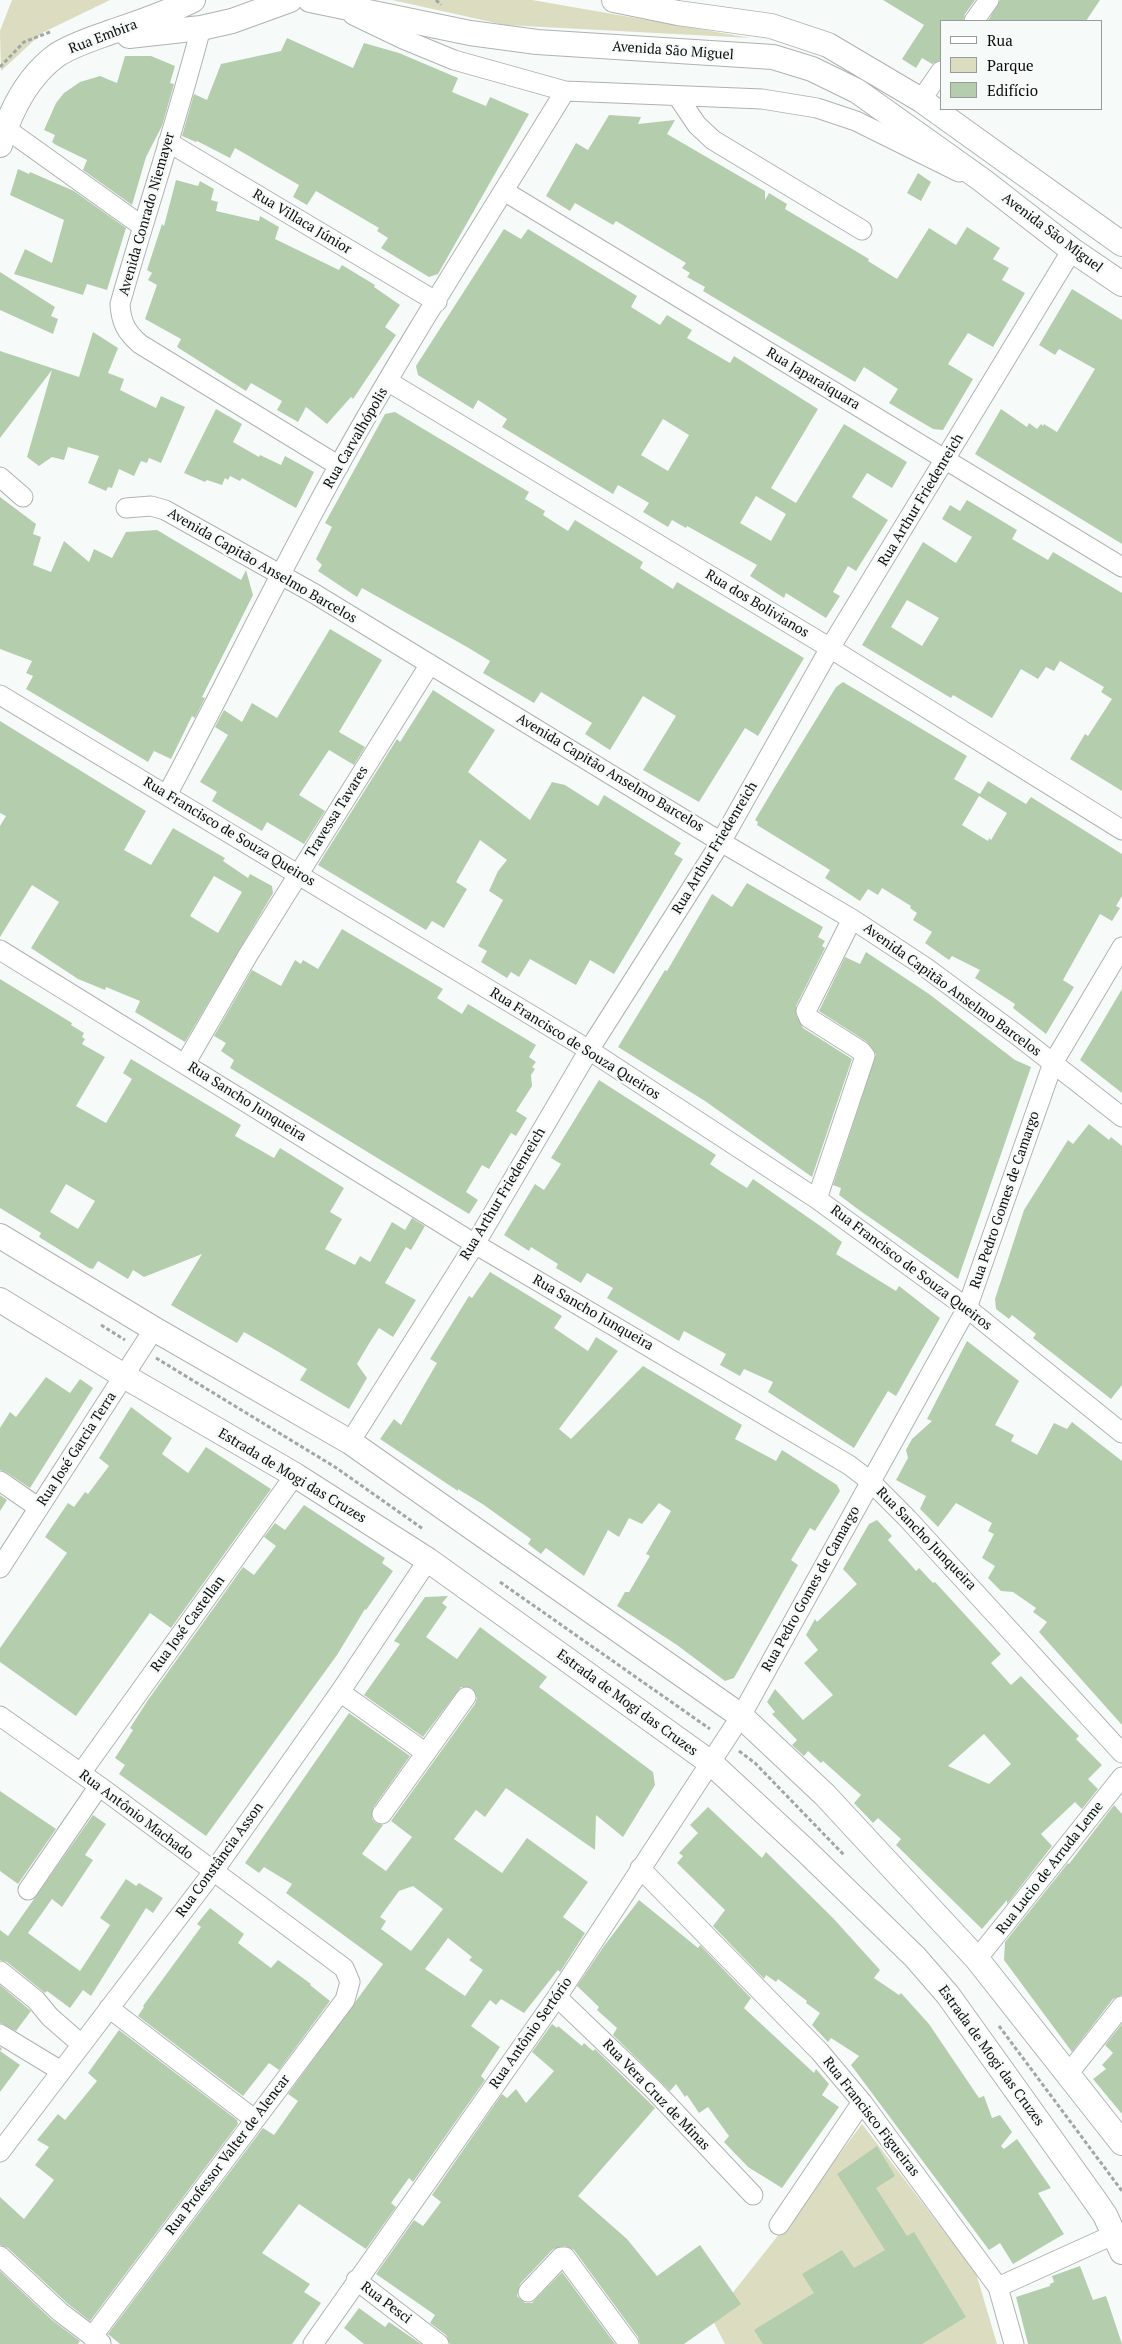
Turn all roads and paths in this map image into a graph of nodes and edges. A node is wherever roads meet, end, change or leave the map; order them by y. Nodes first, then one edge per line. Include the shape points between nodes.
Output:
1 (193, 0) edge
2 (290, 0) edge
3 (614, 0) edge
4 (989, 0) edge
5 (321, 2) edge
6 (975, 20) edge
7 (201, 28) junction
8 (92, 39) junction
9 (940, 73) edge
10 (565, 91) junction
11 (678, 97) junction
12 (922, 100) junction
13 (3, 136) edge
14 (168, 142) junction
15 (982, 180) junction
16 (504, 191) junction
17 (142, 226) junction
18 (862, 230) dead end
19 (1122, 244) edge
20 (1072, 250) junction
21 (1122, 284) edge
22 (437, 302) junction
23 (389, 382) junction
24 (946, 460) junction
25 (339, 466) junction
26 (0, 477) edge
27 (22, 497) dead end
28 (126, 508) dead end
29 (1122, 567) edge
30 (280, 574) junction
31 (830, 648) junction
32 (430, 664) junction
33 (0, 695) edge
34 (167, 795) junction
35 (1122, 830) edge
36 (721, 842) junction
37 (299, 875) junction
38 (852, 919) junction
39 (1122, 947) edge
40 (0, 950) edge
41 (589, 1050) junction
42 (1054, 1063) junction
43 (185, 1064) junction
44 (1122, 1117) edge
45 (817, 1199) junction
46 (0, 1236) edge
47 (475, 1244) junction
48 (0, 1300) edge
49 (967, 1308) junction
50 (154, 1329) junction
51 (124, 1376) junction
52 (1122, 1433) edge
53 (350, 1442) junction
54 (295, 1475) junction
55 (0, 1481) edge
56 (870, 1482) junction
57 (39, 1508) junction
58 (428, 1560) junction
59 (0, 1568) edge
60 (340, 1692) junction
61 (466, 1697) dead end
62 (0, 1716) edge
63 (741, 1716) junction
64 (426, 1753) junction
65 (1122, 1753) edge
66 (711, 1763) junction
67 (81, 1773) junction
68 (1122, 1777) edge
69 (99, 1786) junction
70 (382, 1814) dead end
71 (640, 1868) junction
72 (213, 1872) junction
73 (28, 1890) dead end
74 (977, 1959) junction
75 (344, 1968) joint
76 (0, 1971) edge
77 (557, 1997) junction
78 (1122, 2006) edge
79 (109, 2008) junction
80 (0, 2034) edge
81 (81, 2044) junction
82 (60, 2071) junction
83 (1068, 2074) junction
84 (862, 2102) junction
85 (254, 2119) junction
86 (1122, 2142) edge
87 (0, 2152) edge
88 (753, 2195) dead end
89 (778, 2225) dead end
90 (1118, 2243) edge
91 (0, 2256) edge
92 (356, 2280) junction
93 (998, 2287) junction
94 (528, 2292) dead end
95 (97, 2341) edge
96 (313, 2344) edge
97 (439, 2344) edge
98 (629, 2344) edge
99 (1014, 2344) edge

1 - 8 main road, Rua Embira via 165,14
2 - 7 main road via 232,21
3 - 12 main road via 771,26 800,34 849,56
4 - 6 street
5 - 10 street, Avenida São Miguel via 454,60
5 - 15 main road, Avenida São Miguel via 470,33 536,42 773,57 812,69 857,91
7 - 8 main road
7 - 14 street, Avenida Conrado Niemayer
8 - 13 main road, Rua Embira via 57,55 36,74
9 - 12 street
10 - 11 street, Avenida São Miguel
10 - 16 street, Rua Carvalhópolis
11 - 15 street, Avenida São Miguel via 762,99 817,108 856,121 937,162
11 - 18 street via 697,125 713,140
12 - 19 main road
13 - 17 street
14 - 17 street, Avenida Conrado Niemayer
14 - 22 street, Rua Villaca Júnior
15 - 20 main road, Avenida São Miguel
16 - 22 street, Rua Carvalhópolis
16 - 24 street, Rua Japaraiquara
17 - 25 street, Avenida Conrado Niemayer via 120,304 121,317 130,336
20 - 21 main road, Avenida São Miguel
20 - 24 street, Rua Arthur Friedenreich
22 - 23 street, Rua Carvalhópolis
23 - 25 street, Rua Carvalhópolis
23 - 31 street, Rua dos Bolivianos
24 - 29 street, Rua Japaraiquara
24 - 31 street, Rua Arthur Friedenreich
25 - 30 street, Rua Carvalhópolis
26 - 27 street
28 - 30 street, Avenida Capitão Anselmo Barcelos via 151,506 176,514
30 - 32 street, Avenida Capitão Anselmo Barcelos
30 - 34 street, Rua Carvalhópolis
31 - 35 street, Rua dos Bolivianos
31 - 36 street, Rua Arthur Friedenreich
32 - 36 street, Avenida Capitão Anselmo Barcelos
32 - 37 street, Travessa Tavares
33 - 34 street, Rua Francisco de Souza Queiros
34 - 37 street, Rua Francisco de Souza Queiros
36 - 38 street, Avenida Capitão Anselmo Barcelos
36 - 41 street, Rua Arthur Friedenreich
37 - 41 street, Rua Francisco de Souza Queiros
37 - 43 street, Travessa Tavares
38 - 42 street, Avenida Capitão Anselmo Barcelos via 925,967
38 - 45 street via 806,1011 809,1018 862,1051 864,1056
39 - 42 street, Rua Pedro Gomes de Camargo
40 - 43 street, Rua Sancho Junqueira
41 - 45 street, Rua Francisco de Souza Queiros
41 - 47 street, Rua Arthur Friedenreich
42 - 44 street, Avenida Capitão Anselmo Barcelos
42 - 49 street, Rua Pedro Gomes de Camargo
43 - 47 street, Rua Sancho Junqueira
45 - 49 street, Rua Francisco de Souza Queiros
46 - 50 main road
47 - 53 street, Rua Arthur Friedenreich
47 - 56 street, Rua Sancho Junqueira via 800,1435
48 - 51 main road, Estrada de Mogi das Cruzes
49 - 52 street, Rua Francisco de Souza Queiros
49 - 56 street, Rua Pedro Gomes de Camargo
50 - 51 street, Rua José Garcia Terra
50 - 53 main road
51 - 54 main road, Estrada de Mogi das Cruzes
51 - 57 street, Rua José Garcia Terra
53 - 63 main road
54 - 58 main road, Estrada de Mogi das Cruzes
54 - 67 street, Rua José Castellan
55 - 57 street
56 - 63 street, Rua Pedro Gomes de Camargo
56 - 65 street, Rua Sancho Junqueira via 966,1581
57 - 59 street, Rua José Garcia Terra
58 - 60 street, Rua Constância Asson
58 - 66 main road, Estrada de Mogi das Cruzes
60 - 64 street
60 - 72 street, Rua Constância Asson
61 - 64 street
62 - 67 street, Rua Antônio Machado
63 - 66 street, Rua Antônio Sertório
63 - 74 main road via 825,1795
64 - 70 street
66 - 71 street, Rua Antônio Sertório
66 - 90 main road, Estrada de Mogi das Cruzes via 881,1924 948,1995 1094,2199
67 - 69 street, Rua Antônio Machado
68 - 74 street, Rua Lucio de Arruda Leme
69 - 72 street, Rua Antônio Machado
69 - 73 street
71 - 77 street, Rua Antônio Sertório
71 - 84 street, Rua Francisco Figueiras via 820,2052
72 - 75 street, Rua Antônio Machado
72 - 79 street, Rua Constância Asson
74 - 83 main road
75 - 85 street, Rua Professor Valter de Alencar via 350,1982 346,2000
76 - 81 street via 36,2000
77 - 88 street, Rua Vera Cruz de Minas via 653,2089
77 - 92 street, Rua Antônio Sertório
78 - 83 street
79 - 81 street, Rua Constância Asson
79 - 85 street
80 - 82 street
81 - 82 street, Rua Constância Asson
82 - 87 street, Rua Constância Asson
83 - 86 main road
84 - 89 street
84 - 93 street, Rua Francisco Figueiras
85 - 95 street, Rua Professor Valter de Alencar
90 - 93 street
91 - 95 street
92 - 96 street, Rua Antônio Sertório
92 - 97 street, Rua Pesci
93 - 99 street
94 - 98 street via 565,2256

